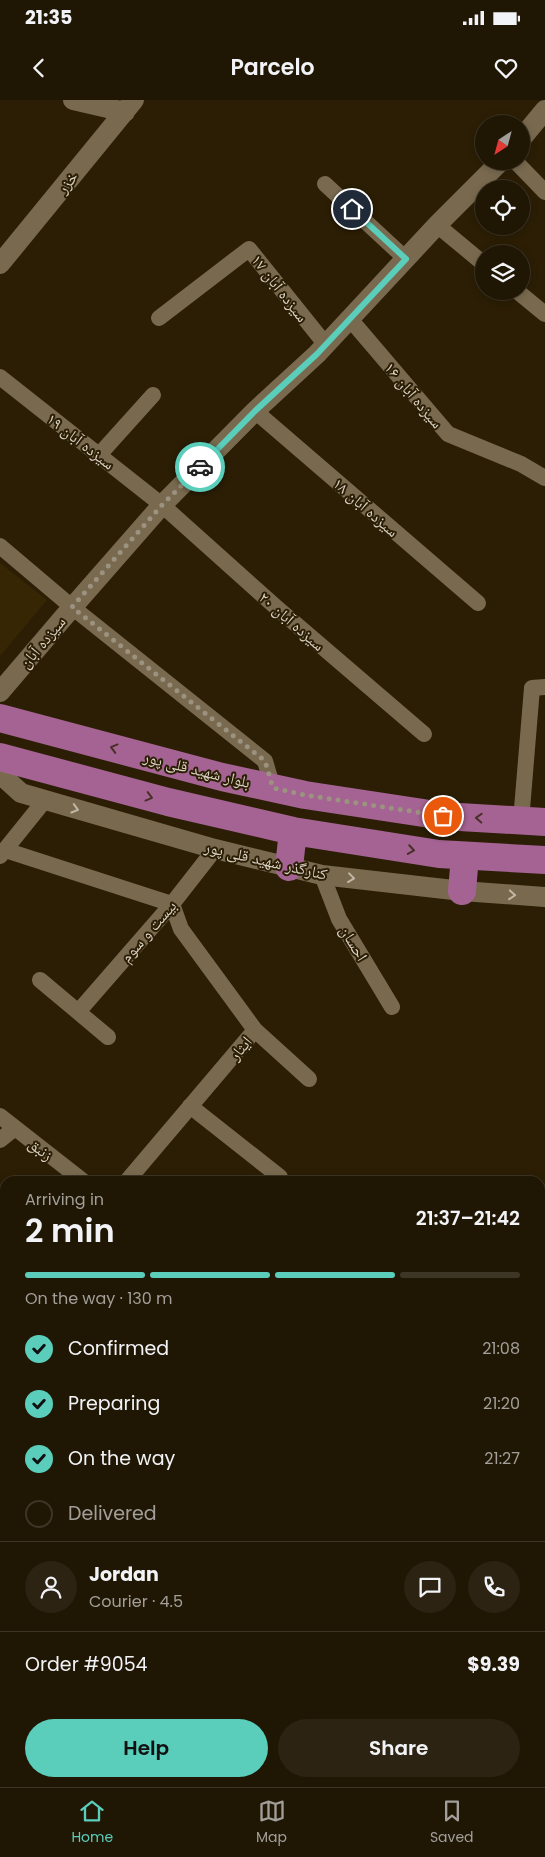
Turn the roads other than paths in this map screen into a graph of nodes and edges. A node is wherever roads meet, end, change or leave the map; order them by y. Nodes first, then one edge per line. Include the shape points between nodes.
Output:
1 (73, 100) edge
2 (129, 106) edge
3 (545, 110) edge
4 (530, 128) edge
5 (492, 170) edge
6 (524, 170) edge
7 (325, 184) dead end
8 (545, 192) edge
9 (437, 225) junction
10 (475, 257) edge
11 (406, 259) junction
12 (0, 264) edge
13 (528, 300) edge
14 (545, 314) edge
15 (159, 318) dead end
16 (350, 319) junction
17 (326, 345) junction
18 (0, 377) edge
19 (153, 395) dead end
20 (255, 411) junction
21 (99, 456) junction
22 (545, 478) edge
23 (162, 505) junction
24 (0, 546) edge
25 (478, 603) dead end
26 (72, 607) junction
27 (545, 687) edge
28 (0, 692) edge
29 (0, 718) edge
30 (424, 734) dead end
31 (0, 757) edge
32 (0, 774) edge
33 (273, 788) junction
34 (45, 800) junction
35 (533, 821) edge
36 (293, 831) junction
37 (216, 849) junction
38 (2, 853) edge
39 (465, 856) junction
40 (545, 860) edge
41 (290, 867) junction
42 (322, 875) junction
43 (462, 891) junction
44 (545, 897) edge
45 (172, 904) junction
46 (40, 980) dead end
47 (392, 1007) dead end
48 (78, 1012) junction
49 (255, 1030) junction
50 (108, 1036) dead end
51 (309, 1078) dead end
52 (190, 1106) junction
53 (0, 1116) edge
54 (15, 1128) junction
55 (0, 1140) edge
56 (77, 1176) edge
57 (131, 1176) edge
58 (279, 1176) edge

1 - 2 street
2 - 12 street, خزر
3 - 4 street
5 - 9 street, سیزده آبان
6 - 8 street
7 - 11 street
9 - 10 street
9 - 11 street, سیزده آبان
11 - 16 street, سیزده آبان
13 - 14 street
15 - 17 street, سیزده آبان ۱۷ via 249,249
16 - 17 street, سیزده آبان
16 - 22 street, سیزده آبان ۱۶ via 448,434 521,464
17 - 20 street, سیزده آبان
18 - 21 street, سیزده آبان ۱۹
19 - 21 street
20 - 23 street, سیزده آبان
20 - 25 street, سیزده آبان ۱۸
21 - 23 street, سیزده آبان ۱۹
23 - 26 street, سیزده آبان
23 - 30 street, سیزده آبان ۲۰
24 - 26 street
26 - 28 street, سیزده آبان
26 - 33 street via 265,761
27 - 35 street via 532,688
33 -> 29 highway, بلوار شهید قلی پور
31 -> 36 highway
32 - 34 street, کنارگذر شهید قلی پور via 21,793
35 -> 33 highway, بلوار شهید قلی پور via 443,816
34 -> 37 street, کنارگذر شهید قلی پور
34 - 38 street
36 -> 39 highway
36 - 41 highway
37 - 41 street, کنارگذر شهید قلی پور
37 - 45 street, بیست و سوم
38 - 45 street
39 - 40 highway
39 - 43 highway
41 - 42 street, کنارگذر شهید قلی پور
42 -> 43 street, کنارگذر شهید قلی پور
42 - 47 street, احسان via 340,919
43 -> 44 street, کنارگذر شهید قلی پور
45 - 48 street, بیست و سوم
45 - 49 street, ایثار via 181,929
46 - 48 street
48 - 50 street
49 - 51 street
49 - 52 street, ایثار
52 - 57 street, ایثار
52 - 58 street
53 - 54 street, زنبق
54 - 55 street
54 - 56 street, زنبق

